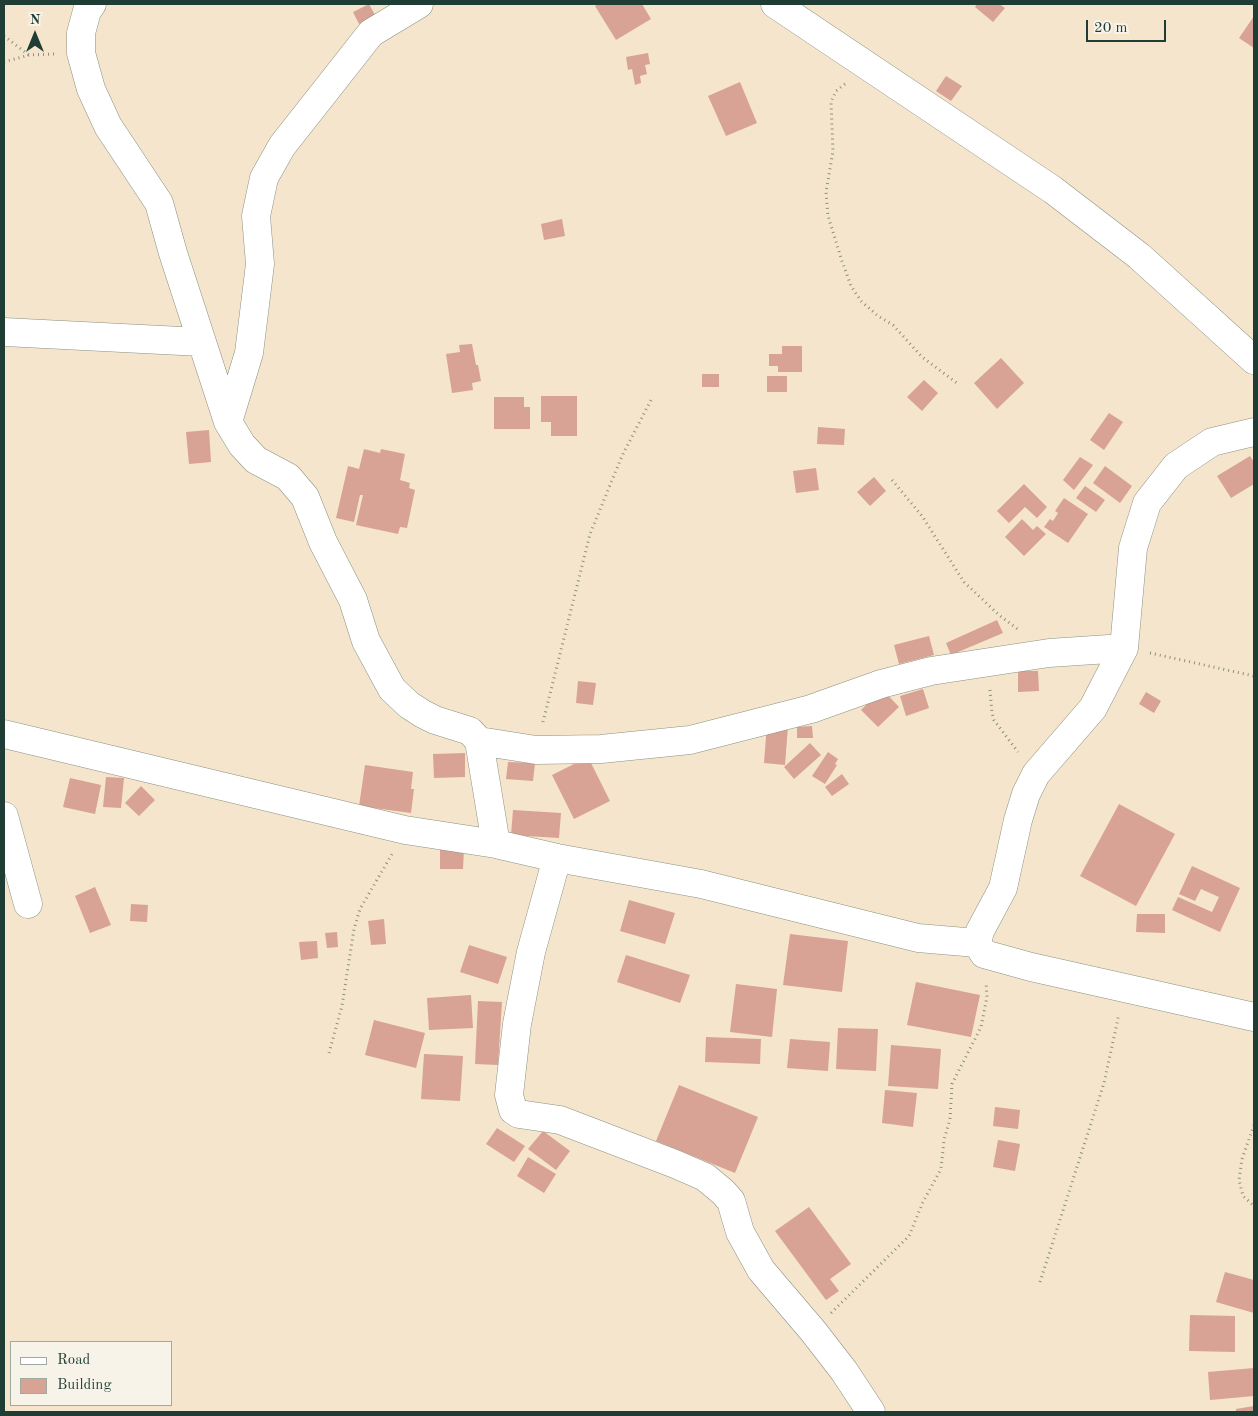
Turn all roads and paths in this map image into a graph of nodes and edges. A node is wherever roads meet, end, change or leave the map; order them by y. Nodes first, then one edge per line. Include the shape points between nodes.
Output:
1 (92, 4) edge
2 (419, 4) edge
3 (775, 4) edge
4 (4, 36) edge
5 (81, 53) junction
6 (29, 55) junction
7 (4, 62) edge
8 (871, 68) junction
9 (4, 332) edge
10 (201, 342) junction
11 (1254, 360) edge
12 (958, 384) dead end
13 (651, 400) dead end
14 (228, 422) junction
15 (1254, 432) edge
16 (892, 480) dead end
17 (1124, 648) junction
18 (1049, 653) junction
19 (988, 662) junction
20 (1254, 676) edge
21 (4, 734) edge
22 (479, 741) junction
23 (536, 750) junction
24 (1036, 774) junction
25 (4, 816) edge
26 (406, 830) junction
27 (496, 844) junction
28 (557, 858) junction
29 (28, 904) dead end
30 (980, 949) junction
31 (1125, 988) junction
32 (1254, 1017) edge
33 (329, 1053) dead end
34 (1254, 1126) edge
35 (1254, 1206) edge
36 (1040, 1282) dead end
37 (813, 1330) junction
38 (871, 1412) edge

1 - 5 street via 81,33
2 - 14 street via 371,33 282,146 264,178 256,216 260,264 249,353
3 - 8 street
4 - 6 path
5 - 6 path
5 - 10 street via 91,89 108,126 160,203
6 - 7 path
8 - 11 street via 1053,190 1139,256
8 - 12 path via 843,85 831,102 833,152 826,192 828,216 842,261 861,301 894,326 922,357
9 - 10 street
10 - 14 street
13 - 23 path via 622,456 590,534
14 - 22 street via 256,460 288,477 305,497 323,542 353,600 366,641 392,689 423,714 470,731
15 - 17 street via 1212,442 1176,466 1147,504 1133,548
16 - 18 path via 922,516 964,582 999,615
17 - 18 street
17 - 20 path
17 - 24 street via 1093,708
18 - 19 street
19 - 23 street via 888,682 811,709 690,740 601,749
19 - 24 path via 994,720
21 - 26 street
22 - 23 street
22 - 27 street
24 - 30 street via 1018,820 1003,888 980,931
25 - 29 street
26 - 27 street
26 - 33 path via 360,910 346,971 342,1006
27 - 28 street
28 - 30 street via 701,884 918,938
28 - 37 street via 531,952 517,1024 509,1095 513,1110 519,1114 560,1120 705,1177 731,1201 740,1232 761,1270
30 - 31 street via 1031,968
30 - 37 path via 987,997 981,1027 952,1084 950,1119 941,1168 909,1236
31 - 32 street
31 - 36 path via 1104,1083
34 - 35 path via 1242,1159 1239,1180 1244,1196
37 - 38 street

